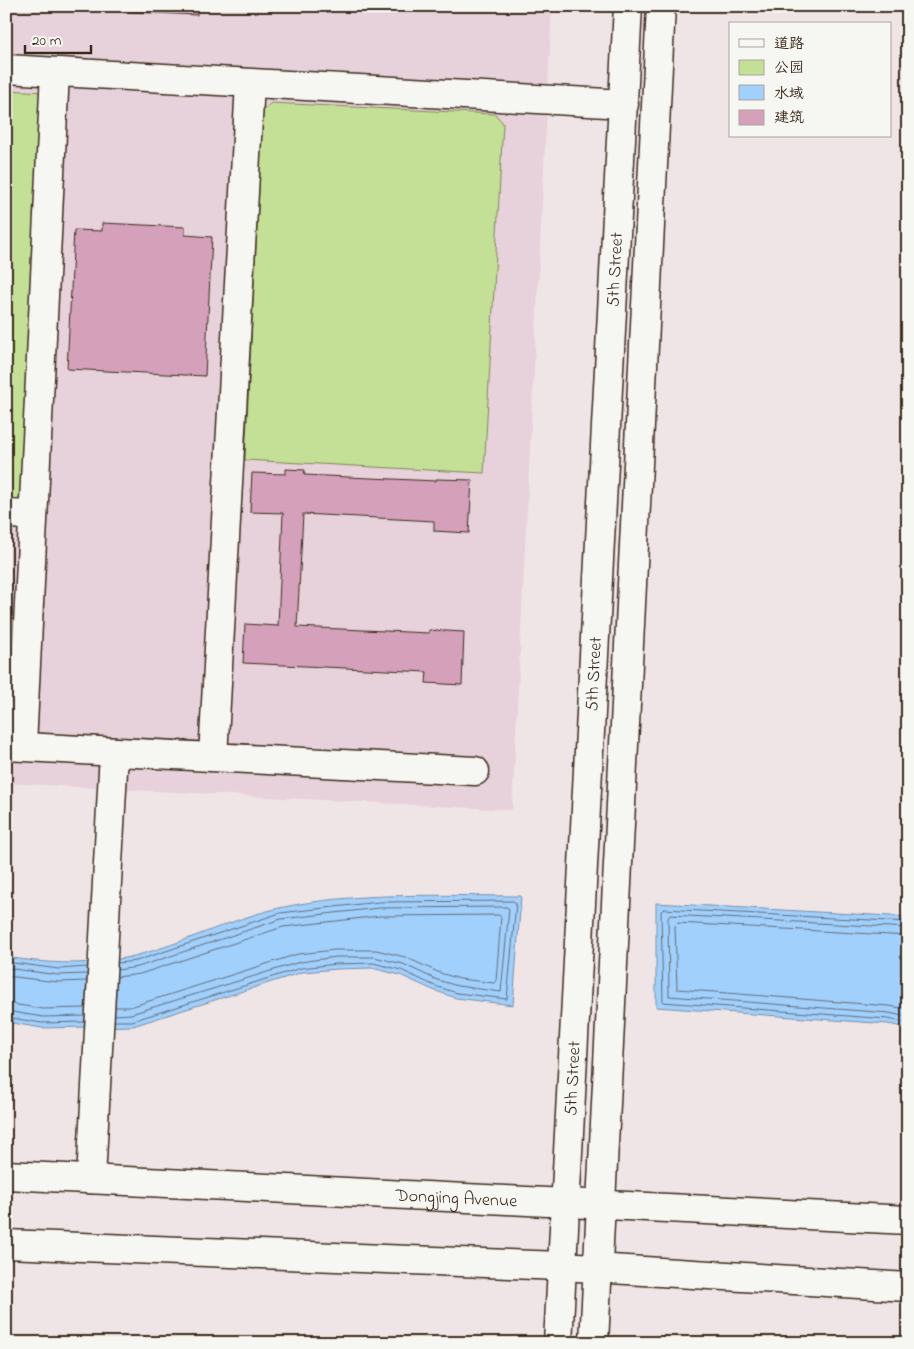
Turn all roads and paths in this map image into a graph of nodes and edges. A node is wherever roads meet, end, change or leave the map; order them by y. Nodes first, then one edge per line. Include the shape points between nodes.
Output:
1 (628, 6) edge
2 (661, 6) edge
3 (6, 69) edge
4 (55, 72) junction
5 (250, 83) junction
6 (624, 104) junction
7 (6, 514) edge
8 (33, 515) junction
9 (14, 746) edge
10 (114, 752) junction
11 (214, 757) junction
12 (475, 771) dead end
13 (6, 1175) edge
14 (91, 1179) junction
15 (565, 1202) junction
16 (601, 1204) junction
17 (908, 1220) edge
18 (6, 1244) edge
19 (562, 1266) junction
20 (598, 1270) junction
21 (908, 1287) edge
22 (558, 1343) edge
23 (594, 1343) edge

1 - 6 main road, 5th Street
2 - 16 main road, 5th Street
3 - 4 main road
4 - 5 main road
4 - 8 main road
5 - 6 main road
5 - 11 main road
6 - 15 main road, 5th Street
7 - 8 main road
8 - 9 main road
9 - 10 main road
10 - 11 main road
10 - 14 main road
11 - 12 main road
13 - 14 main road, Dongjing Avenue
14 - 15 main road, Dongjing Avenue
15 - 16 main road, Dongjing Avenue
15 - 19 main road, 5th Street
16 - 17 main road, Dongjing Avenue
16 - 20 main road, 5th Street
18 - 19 main road
19 - 20 main road
19 - 22 main road, 5th Street
20 - 21 main road
20 - 23 main road, 5th Street

